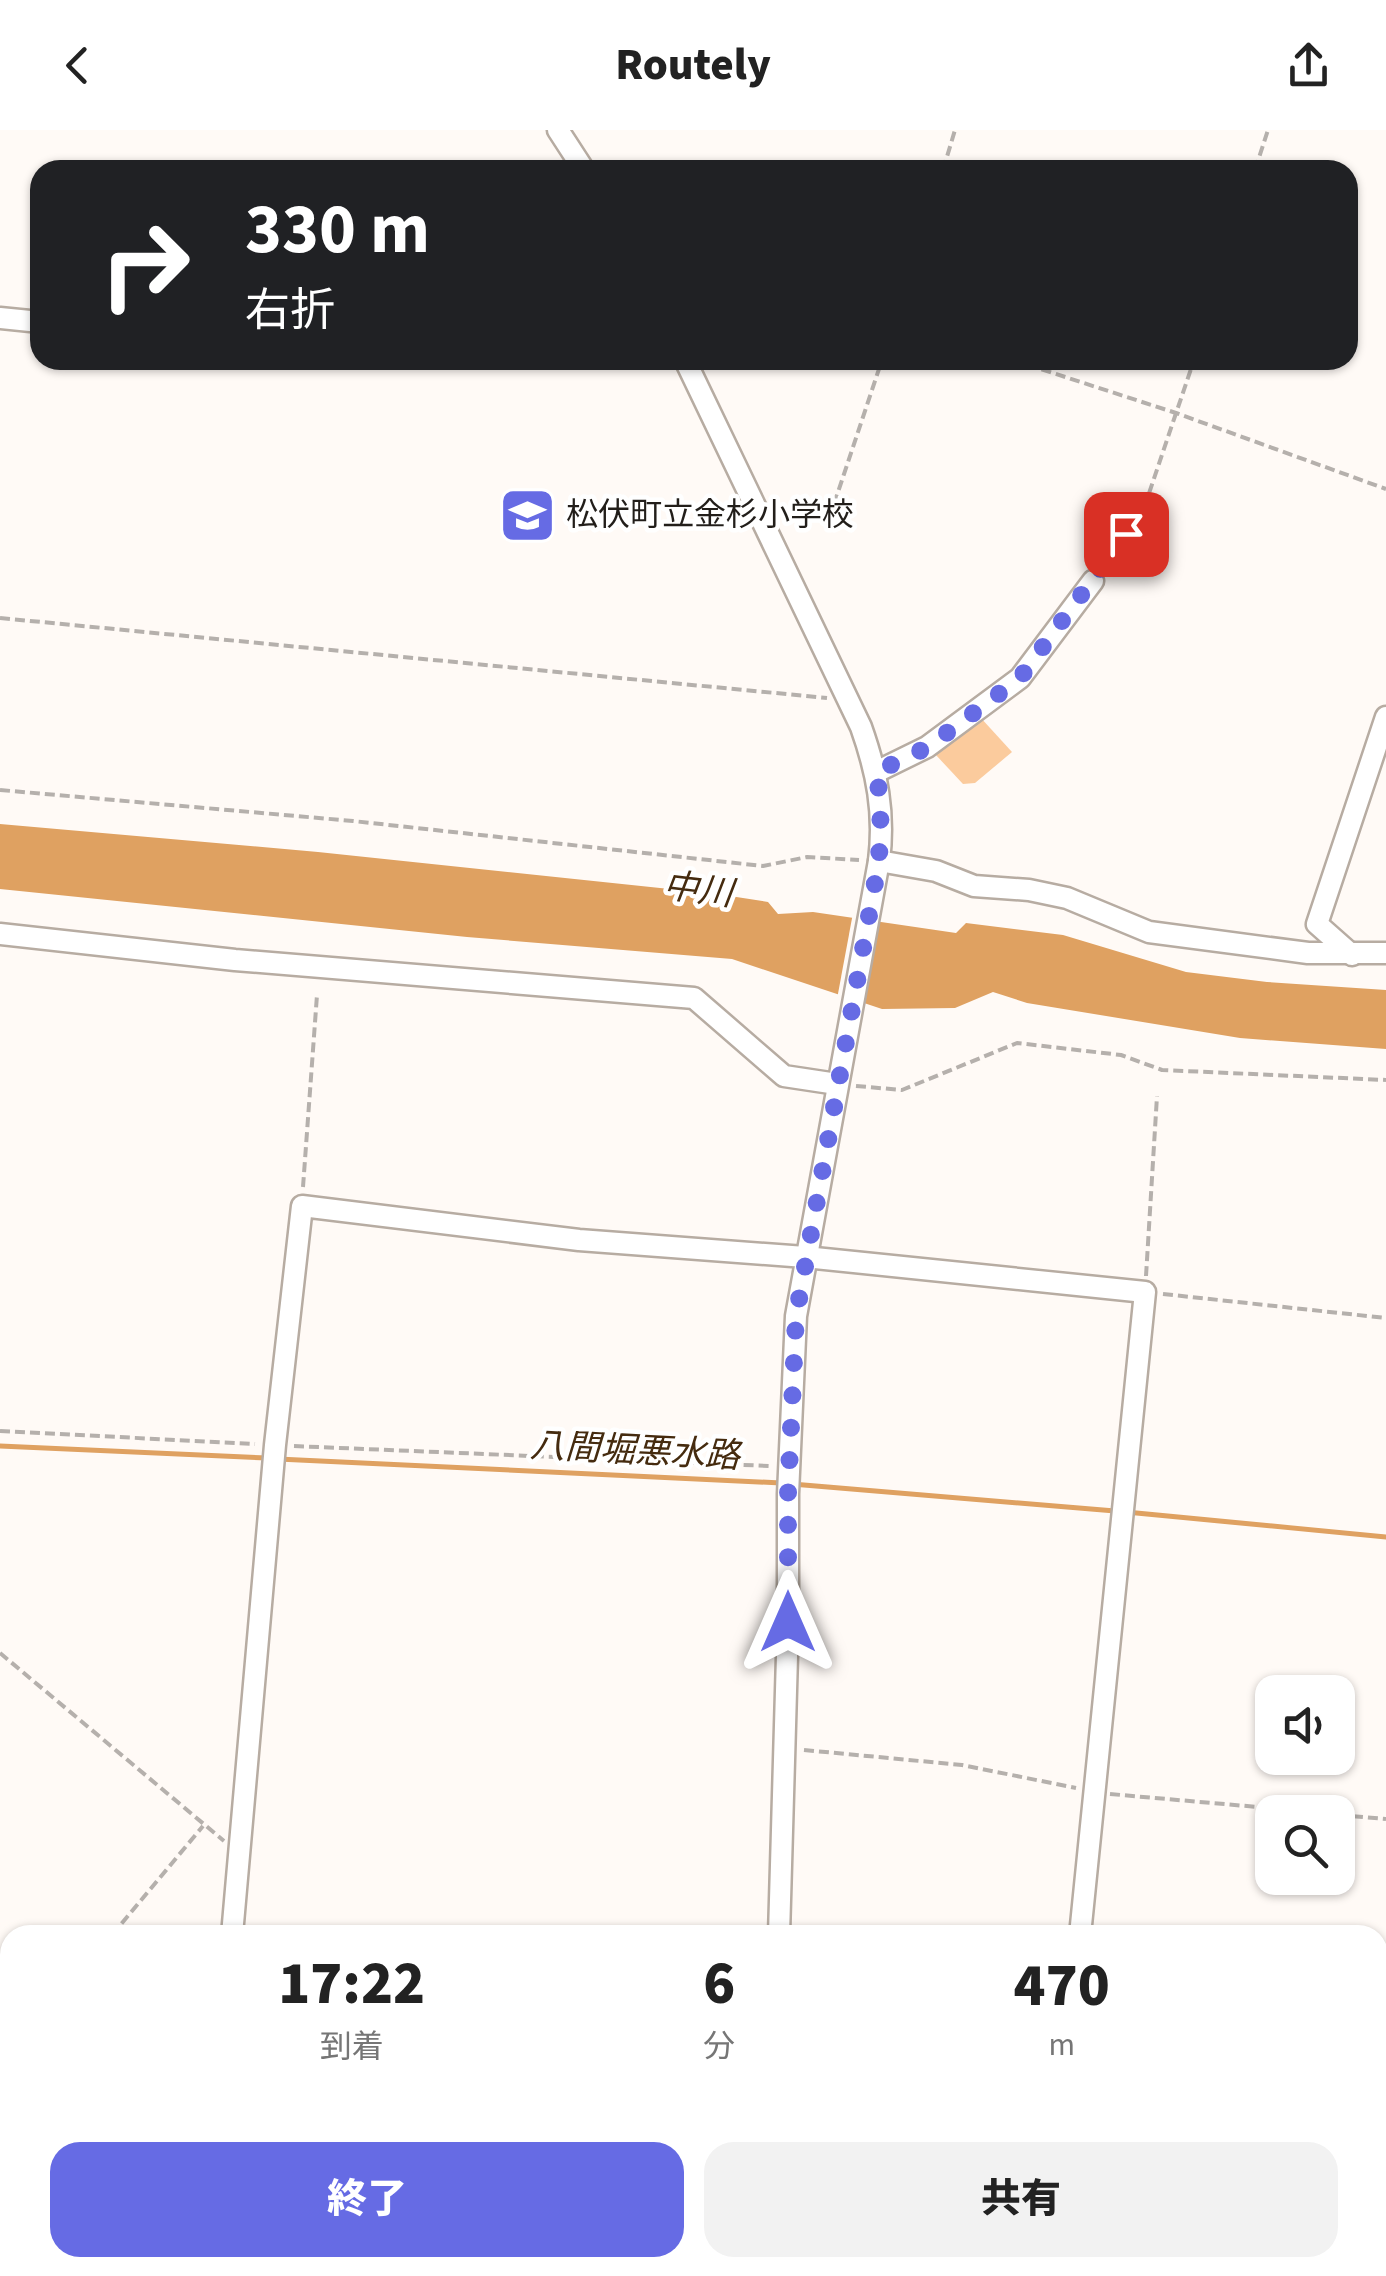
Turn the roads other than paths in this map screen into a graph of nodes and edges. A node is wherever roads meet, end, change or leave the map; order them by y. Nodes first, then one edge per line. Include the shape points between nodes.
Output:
1 (558, 130) edge
2 (578, 160) edge
3 (0, 318) edge
4 (30, 321) edge
5 (690, 370) edge
6 (1093, 581) road end
7 (1386, 717) edge
8 (876, 772) junction
9 (878, 864) junction
10 (0, 934) edge
11 (1386, 953) edge
12 (1352, 954) junction
13 (837, 1081) junction
14 (805, 1257) junction
15 (233, 1925) edge
16 (779, 1925) edge
17 (1081, 1925) edge

1 - 2 street
3 - 4 street
5 - 8 street
6 - 8 street via 1020,678 928,747
7 - 12 street via 1317,924
8 - 9 street
9 - 12 street via 1066,898 1150,932
9 - 13 street
10 - 13 street via 694,998 784,1076
11 - 12 street
13 - 14 street
14 - 15 street via 580,1240 302,1206
14 - 16 street via 788,1494
14 - 17 street via 1145,1292

